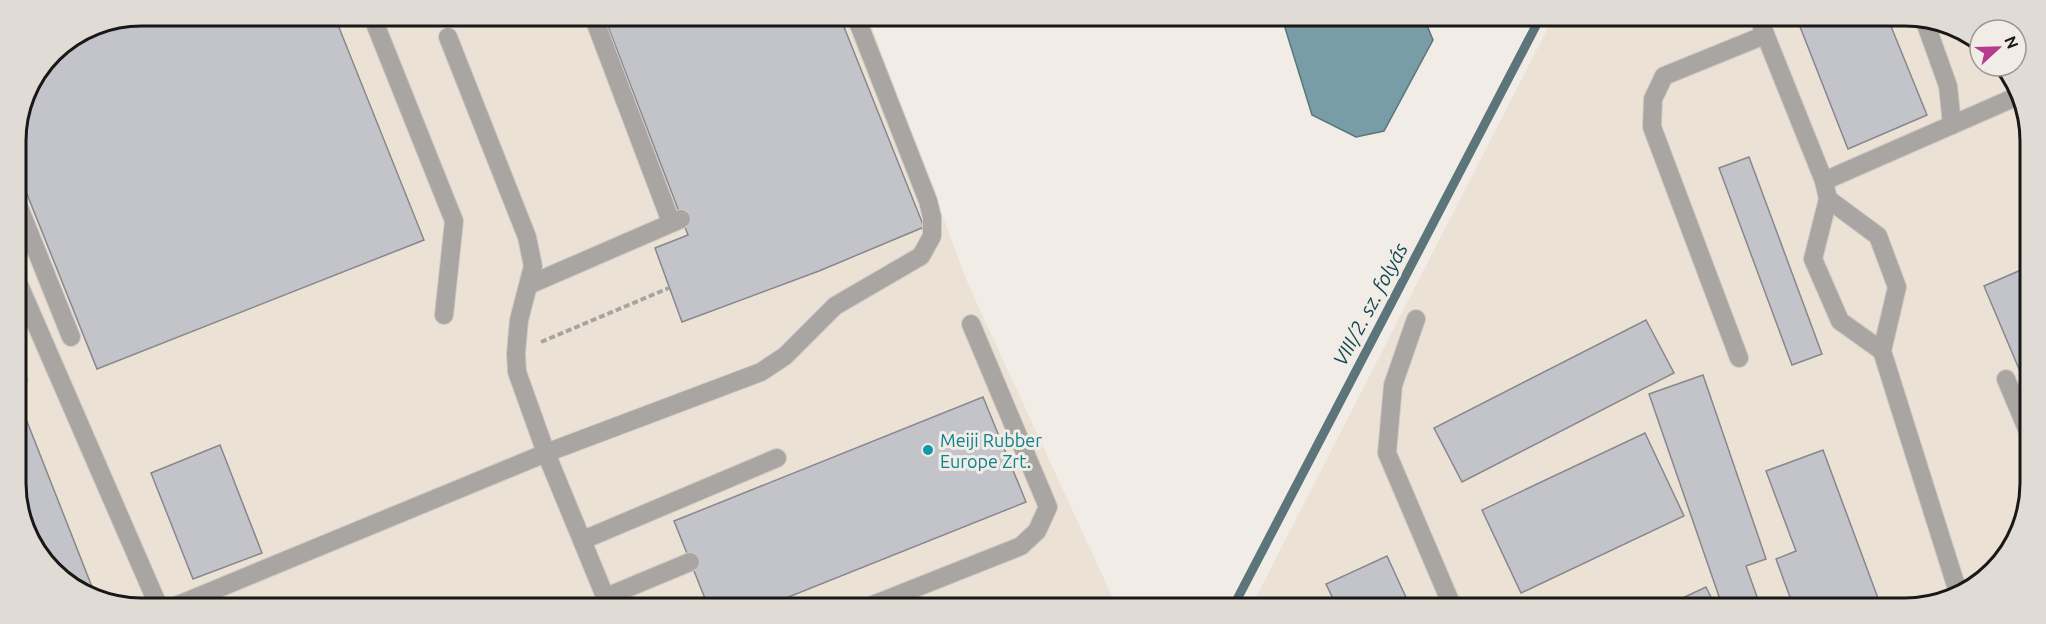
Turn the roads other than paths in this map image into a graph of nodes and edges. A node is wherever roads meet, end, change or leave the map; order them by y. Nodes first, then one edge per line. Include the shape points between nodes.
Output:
1 (376, 26) edge
2 (597, 26) edge
3 (860, 26) edge
4 (1762, 27) edge
5 (1927, 27) edge
6 (448, 37) dead end
7 (2012, 98) edge
8 (1952, 125) junction
9 (1824, 181) junction
10 (1828, 199) junction
11 (26, 225) edge
12 (531, 284) junction
13 (26, 301) edge
14 (444, 315) dead end
15 (1416, 319) dead end
16 (971, 324) dead end
17 (71, 337) dead end
18 (1882, 351) junction
19 (1739, 358) dead end
20 (2007, 379) dead end
21 (2020, 412) edge
22 (546, 453) junction
23 (777, 458) dead end
24 (582, 540) junction
25 (690, 562) dead end
26 (1956, 587) edge
27 (155, 598) edge
28 (195, 598) edge
29 (605, 598) edge
30 (615, 598) edge
31 (890, 598) edge
32 (1449, 598) edge

1 - 14 lane via 454,221
2 - 12 lane via 677,220
3 - 22 lane via 928,201 932,236 921,256 835,306 785,356 760,372
4 - 9 lane
4 - 19 lane via 1664,76 1653,99 1652,127
5 - 8 lane via 1948,86
6 - 12 lane via 527,237 533,266
7 - 8 lane
8 - 9 lane
9 - 10 lane
10 - 18 lane via 1814,259 1840,321
10 - 18 lane via 1878,236 1897,287
11 - 17 lane
12 - 22 lane via 519,320 517,372
13 - 27 lane
15 - 32 lane via 1393,385 1387,453
16 - 31 lane via 1048,507 1037,531 1021,546
18 - 26 lane
20 - 21 lane
22 - 24 lane
22 - 28 lane
23 - 24 lane
24 - 29 lane
25 - 30 lane

